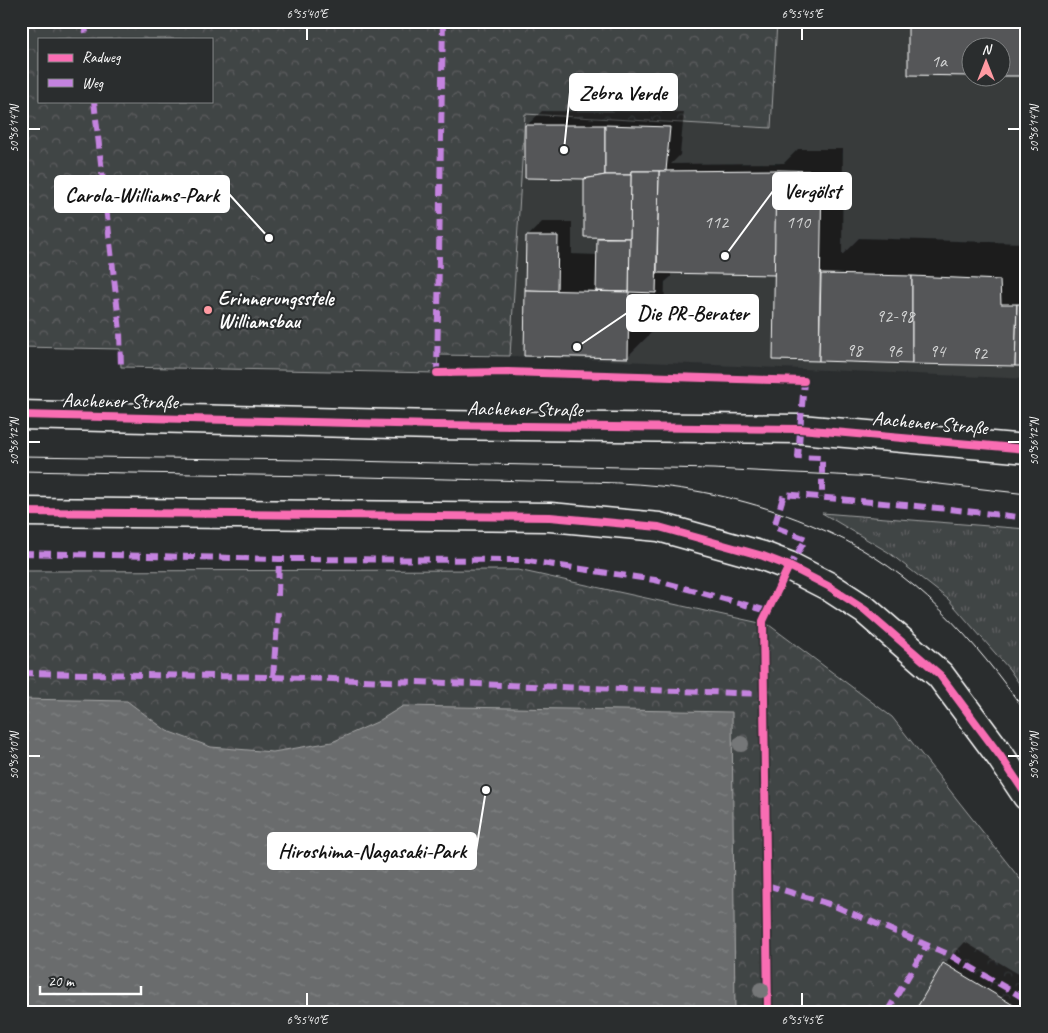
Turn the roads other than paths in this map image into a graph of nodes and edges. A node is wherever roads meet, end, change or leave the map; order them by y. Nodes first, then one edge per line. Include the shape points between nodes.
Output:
1 (21, 415) edge
2 (1027, 448) edge
3 (21, 512) edge
4 (1027, 796) edge

1 - 2 main road, Aachener Straße via 436,425 800,429
3 - 4 main road via 560,518 659,527 763,556 828,586 865,610 940,675

